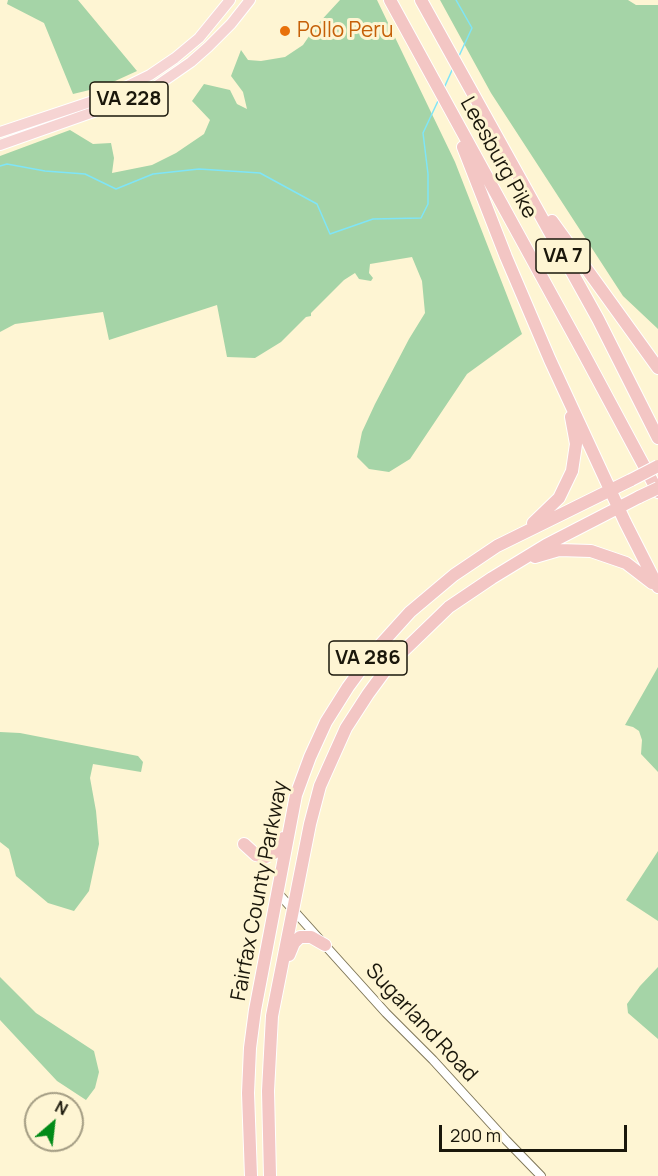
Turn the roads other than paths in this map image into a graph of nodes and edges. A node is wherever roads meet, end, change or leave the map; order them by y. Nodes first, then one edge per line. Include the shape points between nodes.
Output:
1 (231, 0) edge
2 (250, 0) edge
3 (390, 0) edge
4 (421, 0) edge
5 (447, 106) junction
6 (482, 110) junction
7 (0, 132) edge
8 (0, 145) edge
9 (550, 360) junction
10 (658, 366) edge
11 (658, 438) edge
12 (658, 466) edge
13 (610, 490) junction
14 (658, 490) edge
15 (618, 508) junction
16 (497, 546) junction
17 (509, 567) junction
18 (658, 588) edge
19 (292, 812) junction
20 (244, 844) dead end
21 (277, 892) junction
22 (292, 909) junction
23 (325, 945) junction
24 (278, 984) junction
25 (251, 1176) edge
26 (270, 1176) edge
27 (541, 1176) edge

1 - 7 main road, VA 228 via 199,38 150,75 105,97
2 - 8 main road, VA 228 via 208,47 152,89
3 - 5 highway, Leesburg Pike / VA 7
4 - 6 highway, Leesburg Pike / VA 7
5 - 9 highway
5 - 14 highway, Leesburg Pike / VA 7
6 - 10 highway via 569,247
6 - 11 highway, Leesburg Pike / VA 7 via 598,319
9 - 13 highway
9 - 16 highway via 575,434 572,471 563,492 548,510
12 - 13 highway, Fairfax County Parkway / VA 286, bridge
13 - 15 highway
13 - 16 highway, Fairfax County Parkway / VA 286
14 - 15 highway, Fairfax County Parkway / VA 286, bridge
15 - 17 highway, Fairfax County Parkway / VA 286
15 - 18 highway
16 - 19 highway, Fairfax County Parkway / VA 286 via 410,612 360,668 317,740
17 - 18 highway via 548,553 580,549 626,563
17 - 22 highway, Fairfax County Parkway / VA 286 via 449,608 415,638 390,664 357,710 320,786
19 - 20 highway via 274,853 261,856
19 - 21 highway, Fairfax County Parkway / VA 286
21 - 22 street, Sugarland Road
21 - 25 highway, Fairfax County Parkway / VA 286 via 250,1048
22 - 23 street, Sugarland Road
22 - 24 highway, Fairfax County Parkway / VA 286
23 - 24 highway via 306,936 296,939
23 - 27 street, Sugarland Road
24 - 26 highway, Fairfax County Parkway / VA 286 via 269,1060

